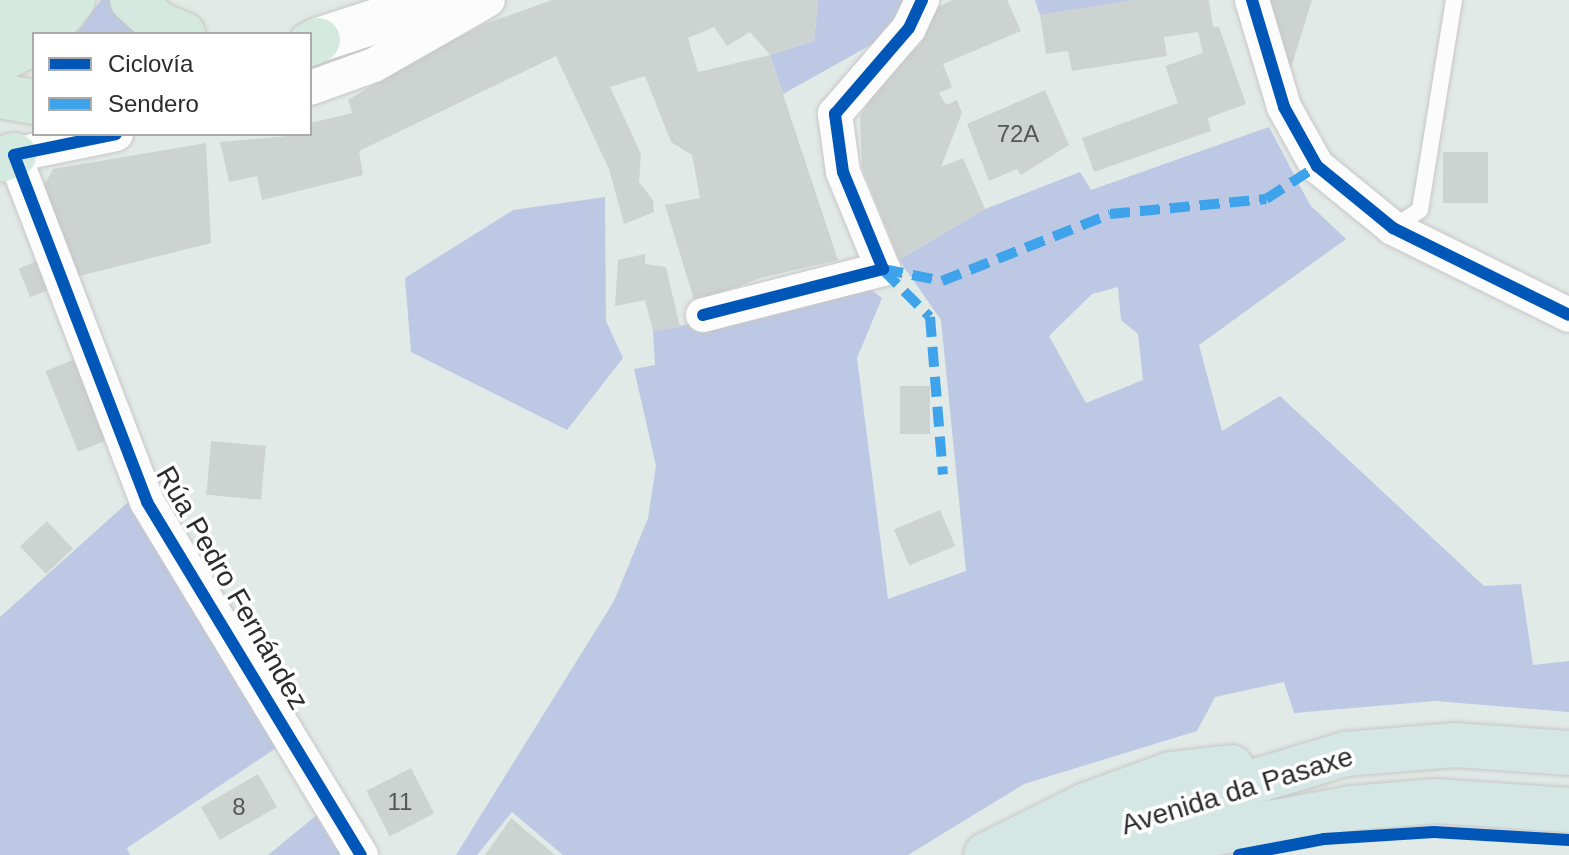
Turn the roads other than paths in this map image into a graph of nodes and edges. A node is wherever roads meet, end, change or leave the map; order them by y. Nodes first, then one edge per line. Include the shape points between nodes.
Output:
1 (26, 0) edge
2 (73, 0) edge
3 (132, 0) edge
4 (442, 0) edge
5 (488, 0) edge
6 (922, 0) edge
7 (1252, 0) edge
8 (1454, 0) edge
9 (0, 19) edge
10 (47, 32) edge
11 (178, 32) edge
12 (313, 42) edge
13 (32, 44) edge
14 (0, 60) edge
15 (0, 68) edge
16 (32, 72) edge
17 (312, 87) edge
18 (0, 96) edge
19 (32, 102) edge
20 (107, 136) edge
21 (7, 157) edge
22 (1393, 228) junction
23 (703, 315) dead end
24 (1569, 315) edge
25 (1569, 753) edge
26 (1345, 754) junction
27 (1569, 810) edge
28 (1199, 835) junction
29 (361, 855) edge
30 (986, 855) edge
31 (1055, 855) edge
32 (1106, 855) edge
33 (1155, 855) edge

1 - 9 highway
2 - 10 highway
3 - 11 highway via 160,25
4 - 12 street
5 - 17 street via 374,65
6 - 23 street via 909,28 835,114 843,172 883,269
7 - 22 street via 1284,107 1317,166
8 - 22 lane via 1420,210
13 - 14 highway
15 - 16 highway
18 - 19 highway
20 - 21 street
21 - 29 street, Rúa Pedro Fernández via 147,502
22 - 24 street
25 - 26 main road, Avenida da Pasaxe via 1455,745
26 - 30 main road via 1171,774 1086,805
26 - 31 main road, Avenida da Pasaxe via 1143,815
27 - 28 main road, Avenida da Pasaxe via 1436,801
28 - 32 main road, Avenida da Pasaxe via 1129,844
28 - 33 main road

